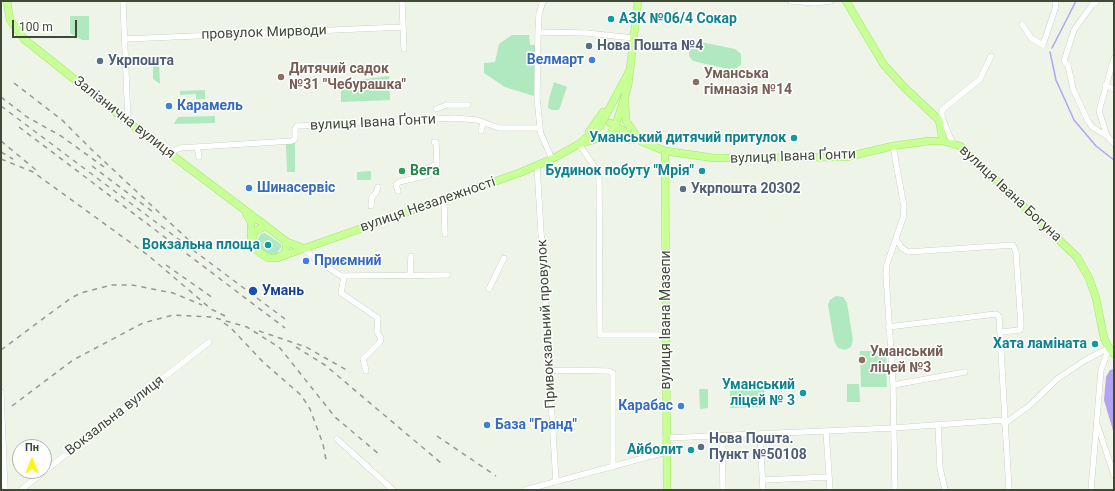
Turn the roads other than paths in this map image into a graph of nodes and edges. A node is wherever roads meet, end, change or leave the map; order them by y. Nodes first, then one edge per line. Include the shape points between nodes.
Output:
1 (7, 1) edge
2 (123, 1) edge
3 (402, 1) edge
4 (543, 1) edge
5 (638, 1) edge
6 (790, 1) edge
7 (830, 1) edge
8 (846, 1) edge
9 (1056, 1) edge
10 (1097, 1) edge
11 (1022, 24) dead end
12 (403, 27) junction
13 (538, 32) junction
14 (634, 38) junction
15 (125, 39) junction
16 (404, 49) dead end
17 (991, 56) dead end
18 (1114, 58) edge
19 (630, 70) junction
20 (1105, 85) junction
21 (1114, 89) edge
22 (625, 96) junction
23 (615, 97) junction
24 (468, 105) dead end
25 (436, 109) dead end
26 (128, 122) junction
27 (484, 123) junction
28 (600, 126) junction
29 (612, 127) junction
30 (540, 128) junction
31 (481, 131) dead end
32 (606, 136) junction
33 (1107, 136) junction
34 (943, 140) junction
35 (434, 142) dead end
36 (643, 142) junction
37 (952, 142) junction
38 (579, 144) junction
39 (1114, 144) edge
40 (893, 146) junction
41 (197, 147) junction
42 (665, 151) junction
43 (169, 153) junction
44 (200, 157) dead end
45 (552, 159) junction
46 (537, 166) junction
47 (428, 168) dead end
48 (429, 175) dead end
49 (378, 187) dead end
50 (398, 191) dead end
51 (444, 199) junction
52 (371, 206) dead end
53 (245, 210) junction
54 (266, 226) junction
55 (445, 234) dead end
56 (896, 239) junction
57 (287, 242) junction
58 (251, 243) junction
59 (303, 248) junction
60 (411, 256) dead end
61 (277, 258) junction
62 (504, 258) dead end
63 (410, 275) junction
64 (448, 275) dead end
65 (344, 276) junction
66 (489, 289) dead end
67 (888, 327) junction
68 (1001, 332) junction
69 (666, 335) junction
70 (209, 342) dead end
71 (1111, 351) edge
72 (549, 370) junction
73 (366, 371) dead end
74 (965, 372) dead end
75 (893, 385) junction
76 (1, 392) edge
77 (1004, 422) junction
78 (1096, 422) junction
79 (938, 424) junction
80 (894, 428) junction
81 (826, 430) junction
82 (760, 434) junction
83 (722, 436) junction
84 (666, 438) junction
85 (337, 439) dead end
86 (666, 452) junction
87 (613, 467) junction
88 (1114, 475) edge
89 (829, 477) junction
90 (763, 480) junction
91 (556, 482) junction
92 (5, 490) edge
93 (21, 490) edge
94 (392, 490) edge
95 (525, 490) edge
96 (667, 490) edge
97 (723, 490) edge
98 (763, 490) edge
99 (830, 490) edge
100 (896, 490) edge
101 (945, 490) edge
102 (1009, 490) edge
103 (1091, 490) edge

1 - 26 main road, Залізнична вулиця via 10,20 24,39
2 - 15 street
3 - 12 street
4 - 13 street
5 - 14 main road, вулиця Незалежності
6 - 7 street
8 - 34 main road, вулиця Івана Богуна via 884,65 939,120
9 - 11 street via 1043,45 1031,38
10 - 33 street via 1074,30 1066,63 1083,112 1092,127
12 - 15 street, провулок Мирводи
12 - 16 street
13 - 14 street
13 - 30 street via 537,97
14 - 19 main road, вулиця Незалежності
15 - 26 street
17 - 37 street via 980,79 942,110 942,118
18 - 20 street
19 - 22 main road, вулиця Незалежності
19 - 23 main road, вулиця Незалежності
20 - 21 street
20 - 33 street via 1099,115
22 - 29 main road, вулиця Незалежності
22 - 36 main road, вулиця Івана Ґонти via 626,121
23 - 28 main road, вулиця Незалежності
23 - 38 main road, вулиця Незалежності
24 - 25 street via 447,105
26 - 43 main road, Залізнична вулиця
27 - 30 street, вулиця Івана Ґонти via 498,128
27 - 31 street
27 - 41 street, вулиця Івана Ґонти via 455,118 297,126 295,139 292,141
28 - 29 main road via 605,123
28 - 32 main road via 600,132
28 - 38 main road, вулиця Незалежності
29 - 32 main road via 610,134
29 - 36 main road, вулиця Івана Ґонти
30 - 45 street
32 - 36 main road, вулиця Івана Ґонти
32 - 38 main road, вулиця Незалежності
33 - 39 street
34 - 37 main road, вулиця Івана Богуна
34 - 40 main road, вулиця Івана Ґонти
35 - 47 street via 437,164
36 - 42 main road, вулиця Івана Ґонти
37 - 71 main road, вулиця Івана Богуна via 965,149 1077,257 1092,286 1103,333
38 - 45 main road, вулиця Незалежності
38 - 69 street via 599,178 600,335
40 - 42 main road, вулиця Івана Ґонти via 855,156 821,158 714,158
40 - 56 street via 904,203 903,218
41 - 43 street, вулиця Івана Ґонти via 180,148
41 - 44 street
42 - 69 main road, вулиця Івана Мазепи
43 - 53 main road, Залізнична вулиця
45 - 46 main road, вулиця Незалежності
46 - 51 main road, вулиця Незалежності
46 - 72 street, Привокзальний провулок
48 - 50 street via 399,182 396,185
49 - 52 street via 372,197
51 - 55 street
51 - 59 main road, вулиця Незалежності
53 - 54 main road, Залізнична вулиця
53 - 58 main road via 251,222
54 - 57 main road
54 - 58 main road via 254,233
56 - 67 street via 886,274
56 - 68 street via 908,252 1013,245 1016,252 1021,325 1020,330
57 - 59 main road
57 - 61 main road via 285,253
58 - 61 main road via 268,258
59 - 61 main road
59 - 65 street via 336,275
60 - 63 street
62 - 66 street
63 - 64 street
63 - 65 street
65 - 73 street via 341,293 378,318 377,332 381,338 363,359
67 - 68 street via 996,314 999,316
67 - 75 street
68 - 77 street
69 - 84 main road, вулиця Івана Мазепи
70 - 93 street, Вокзальна вулиця
71 - 77 street via 1070,370 1030,406
71 - 78 street via 1101,370
72 - 87 street via 613,373
72 - 91 street, Привокзальний провулок
74 - 75 street
75 - 80 street
76 - 92 street
77 - 79 street
77 - 102 street
78 - 88 street
78 - 103 street
79 - 80 street
79 - 101 street via 940,468
80 - 81 street
80 - 100 street
81 - 82 street
81 - 89 street
82 - 83 street
82 - 90 street
83 - 84 street
83 - 97 street
84 - 86 main road, вулиця Івана Мазепи
85 - 94 street
86 - 87 street
86 - 96 main road, вулиця Івана Мазепи
87 - 91 street
89 - 90 street
89 - 99 street
90 - 98 street
91 - 95 street

